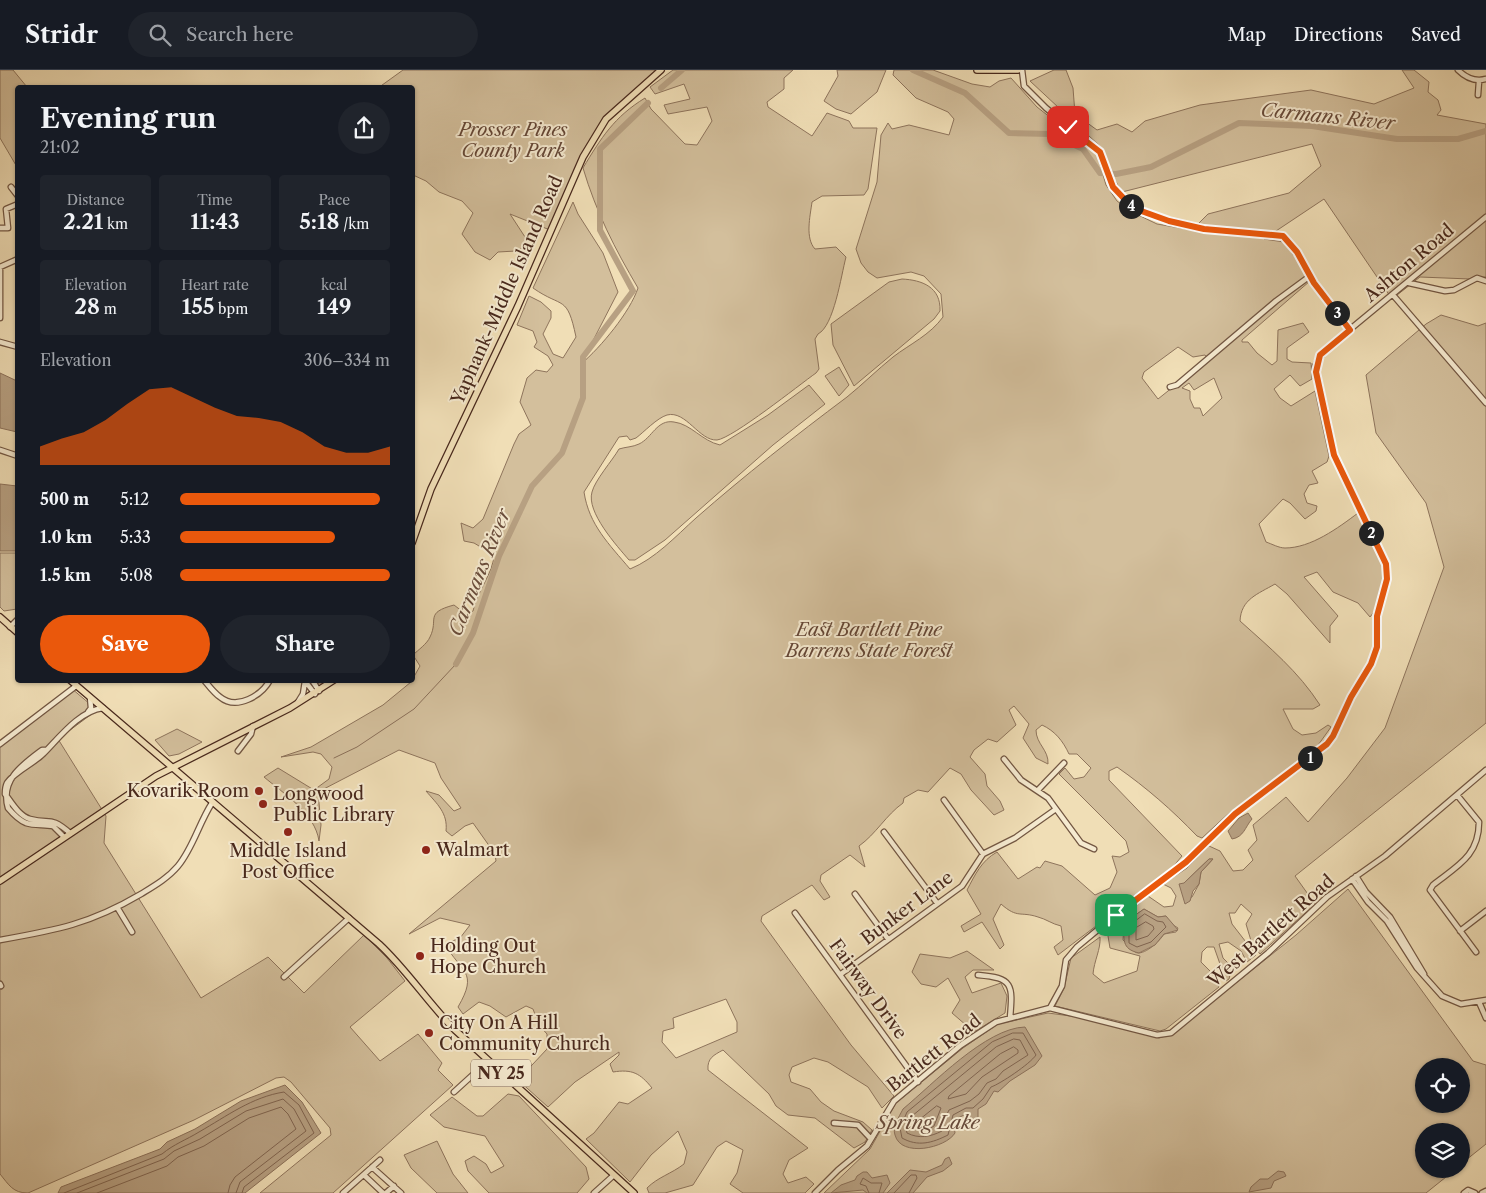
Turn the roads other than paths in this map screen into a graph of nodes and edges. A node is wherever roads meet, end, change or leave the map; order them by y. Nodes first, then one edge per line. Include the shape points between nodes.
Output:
1 (661, 70) edge
2 (977, 70) edge
3 (1018, 70) edge
4 (1022, 70) edge
5 (1458, 70) edge
6 (1486, 80) edge
7 (1478, 81) junction
8 (1478, 95) dead end
9 (11, 187) dead end
10 (15, 192) edge
11 (15, 205) edge
12 (6, 209) junction
13 (0, 211) edge
14 (1486, 217) edge
15 (0, 228) edge
16 (15, 262) edge
17 (0, 269) edge
18 (1310, 276) junction
19 (1486, 281) edge
20 (1409, 283) junction
21 (1393, 295) junction
22 (1, 300) edge
23 (0, 318) edge
24 (1350, 330) junction
25 (0, 342) edge
26 (15, 346) edge
27 (1170, 387) dead end
28 (1486, 403) edge
29 (0, 450) edge
30 (15, 455) edge
31 (415, 534) edge
32 (0, 617) edge
33 (15, 622) edge
34 (10, 627) junction
35 (15, 631) edge
36 (73, 683) edge
37 (207, 683) edge
38 (267, 683) edge
39 (305, 683) edge
40 (308, 683) edge
41 (313, 683) edge
42 (328, 683) edge
43 (76, 686) junction
44 (317, 692) junction
45 (90, 697) junction
46 (297, 704) junction
47 (103, 708) junction
48 (87, 714) junction
49 (254, 726) junction
50 (0, 744) edge
51 (238, 752) dead end
52 (1004, 759) dead end
53 (1064, 763) dead end
54 (172, 766) junction
55 (1486, 770) edge
56 (1038, 790) junction
57 (2, 792) edge
58 (1457, 795) junction
59 (944, 800) dead end
60 (212, 803) junction
61 (1056, 809) junction
62 (1486, 825) edge
63 (1479, 826) junction
64 (884, 832) dead end
65 (67, 835) junction
66 (1094, 849) dead end
67 (983, 854) junction
68 (1354, 878) junction
69 (0, 881) edge
70 (855, 894) dead end
71 (937, 903) junction
72 (117, 907) junction
73 (1486, 911) edge
74 (795, 913) dead end
75 (349, 918) junction
76 (1460, 931) junction
77 (132, 932) dead end
78 (888, 939) junction
79 (0, 940) edge
80 (1476, 952) dead end
81 (841, 974) junction
82 (978, 975) dead end
83 (284, 978) dead end
84 (1486, 1000) edge
85 (1479, 1002) junction
86 (1050, 1008) junction
87 (1010, 1018) junction
88 (1486, 1018) edge
89 (488, 1061) junction
90 (918, 1082) junction
91 (454, 1092) dead end
92 (834, 1123) dead end
93 (871, 1139) junction
94 (380, 1160) dead end
95 (372, 1167) junction
96 (364, 1175) junction
97 (614, 1175) junction
98 (394, 1186) junction
99 (1486, 1191) edge
100 (344, 1193) edge
101 (384, 1193) edge
102 (401, 1193) edge
103 (594, 1193) edge
104 (634, 1193) edge
105 (815, 1193) edge
106 (1464, 1193) edge
107 (1475, 1193) edge
108 (1482, 1193) edge

1 - 31 main road, Yaphank-Middle Island Road via 606,120 582,157 518,306 431,489
2 - 3 main road
4 - 18 street via 1024,86 1100,152 1117,194 1127,204 1169,221 1204,229 1283,236 1297,252
5 - 7 street
6 - 7 street
7 - 8 street
9 - 10 street
11 - 12 street
12 - 13 street
12 - 15 street via 8,228
14 - 20 street, Ashton Road
16 - 17 street
17 - 22 street
18 - 24 street
18 - 27 street via 1177,385
19 - 20 street via 1478,278 1445,291
20 - 21 street, Ashton Road
21 - 24 street, Ashton Road
21 - 28 street
22 - 23 street
24 - 86 street, Ashton Road via 1320,355 1316,372 1334,455 1386,564 1387,579 1377,616 1377,647 1371,664 1327,744 1235,814 1186,862 1076,947 1066,960 1062,986
25 - 26 street
29 - 30 street
32 - 34 main road
33 - 34 street
34 - 35 main road
36 - 43 main road, NY 25
37 - 38 street via 221,699 237,702 256,696
39 - 46 street via 304,694
40 - 44 street
41 - 44 street
42 - 44 main road
43 - 45 main road, NY 25
43 - 50 street
44 - 46 main road
45 - 47 main road, NY 25
45 - 48 street via 91,708
46 - 49 main road
47 - 48 street
47 - 54 main road, NY 25
48 - 57 street via 12,778
49 - 51 street
49 - 54 main road
52 - 56 street via 1021,780
53 - 56 street
54 - 60 main road, NY 25
54 - 65 main road
55 - 58 street, West Bartlett Road
56 - 61 street
57 - 65 street via 14,815 23,822 53,826
58 - 63 street
58 - 68 street, West Bartlett Road
59 - 67 street
60 - 72 street via 189,852 178,866 154,886
60 - 75 main road, NY 25
61 - 66 street via 1078,840
61 - 67 street via 1015,838
62 - 63 street
63 - 76 street via 1470,855 1430,890
64 - 71 street
65 - 69 main road
67 - 71 street, Bunker Lane via 962,886
68 - 85 street via 1437,992 1452,1002
68 - 86 street, West Bartlett Road via 1327,897 1294,930 1210,1002 1166,1035
70 - 78 street
71 - 78 street, Bunker Lane
72 - 77 street
72 - 79 street via 68,927
73 - 76 street
74 - 81 street, Fairway Drive
75 - 83 street
75 - 89 main road, NY 25 via 395,958 444,1019
76 - 80 street
78 - 81 street, Bunker Lane
81 - 90 street, Fairway Drive
82 - 87 street via 1007,982 1011,998
84 - 85 street
85 - 88 street
86 - 87 street, Bartlett Road
87 - 90 street, Bartlett Road via 996,1022 974,1036
89 - 91 street
89 - 97 main road, NY 25
90 - 93 street, Bartlett Road via 894,1101
92 - 93 street via 858,1125
93 - 105 street, Bartlett Road
94 - 95 street
95 - 96 street
95 - 98 street
96 - 100 street
96 - 101 street
97 - 103 street
97 - 104 main road, NY 25
98 - 101 street
98 - 102 street
99 - 108 street
106 - 107 street via 1468,1190

